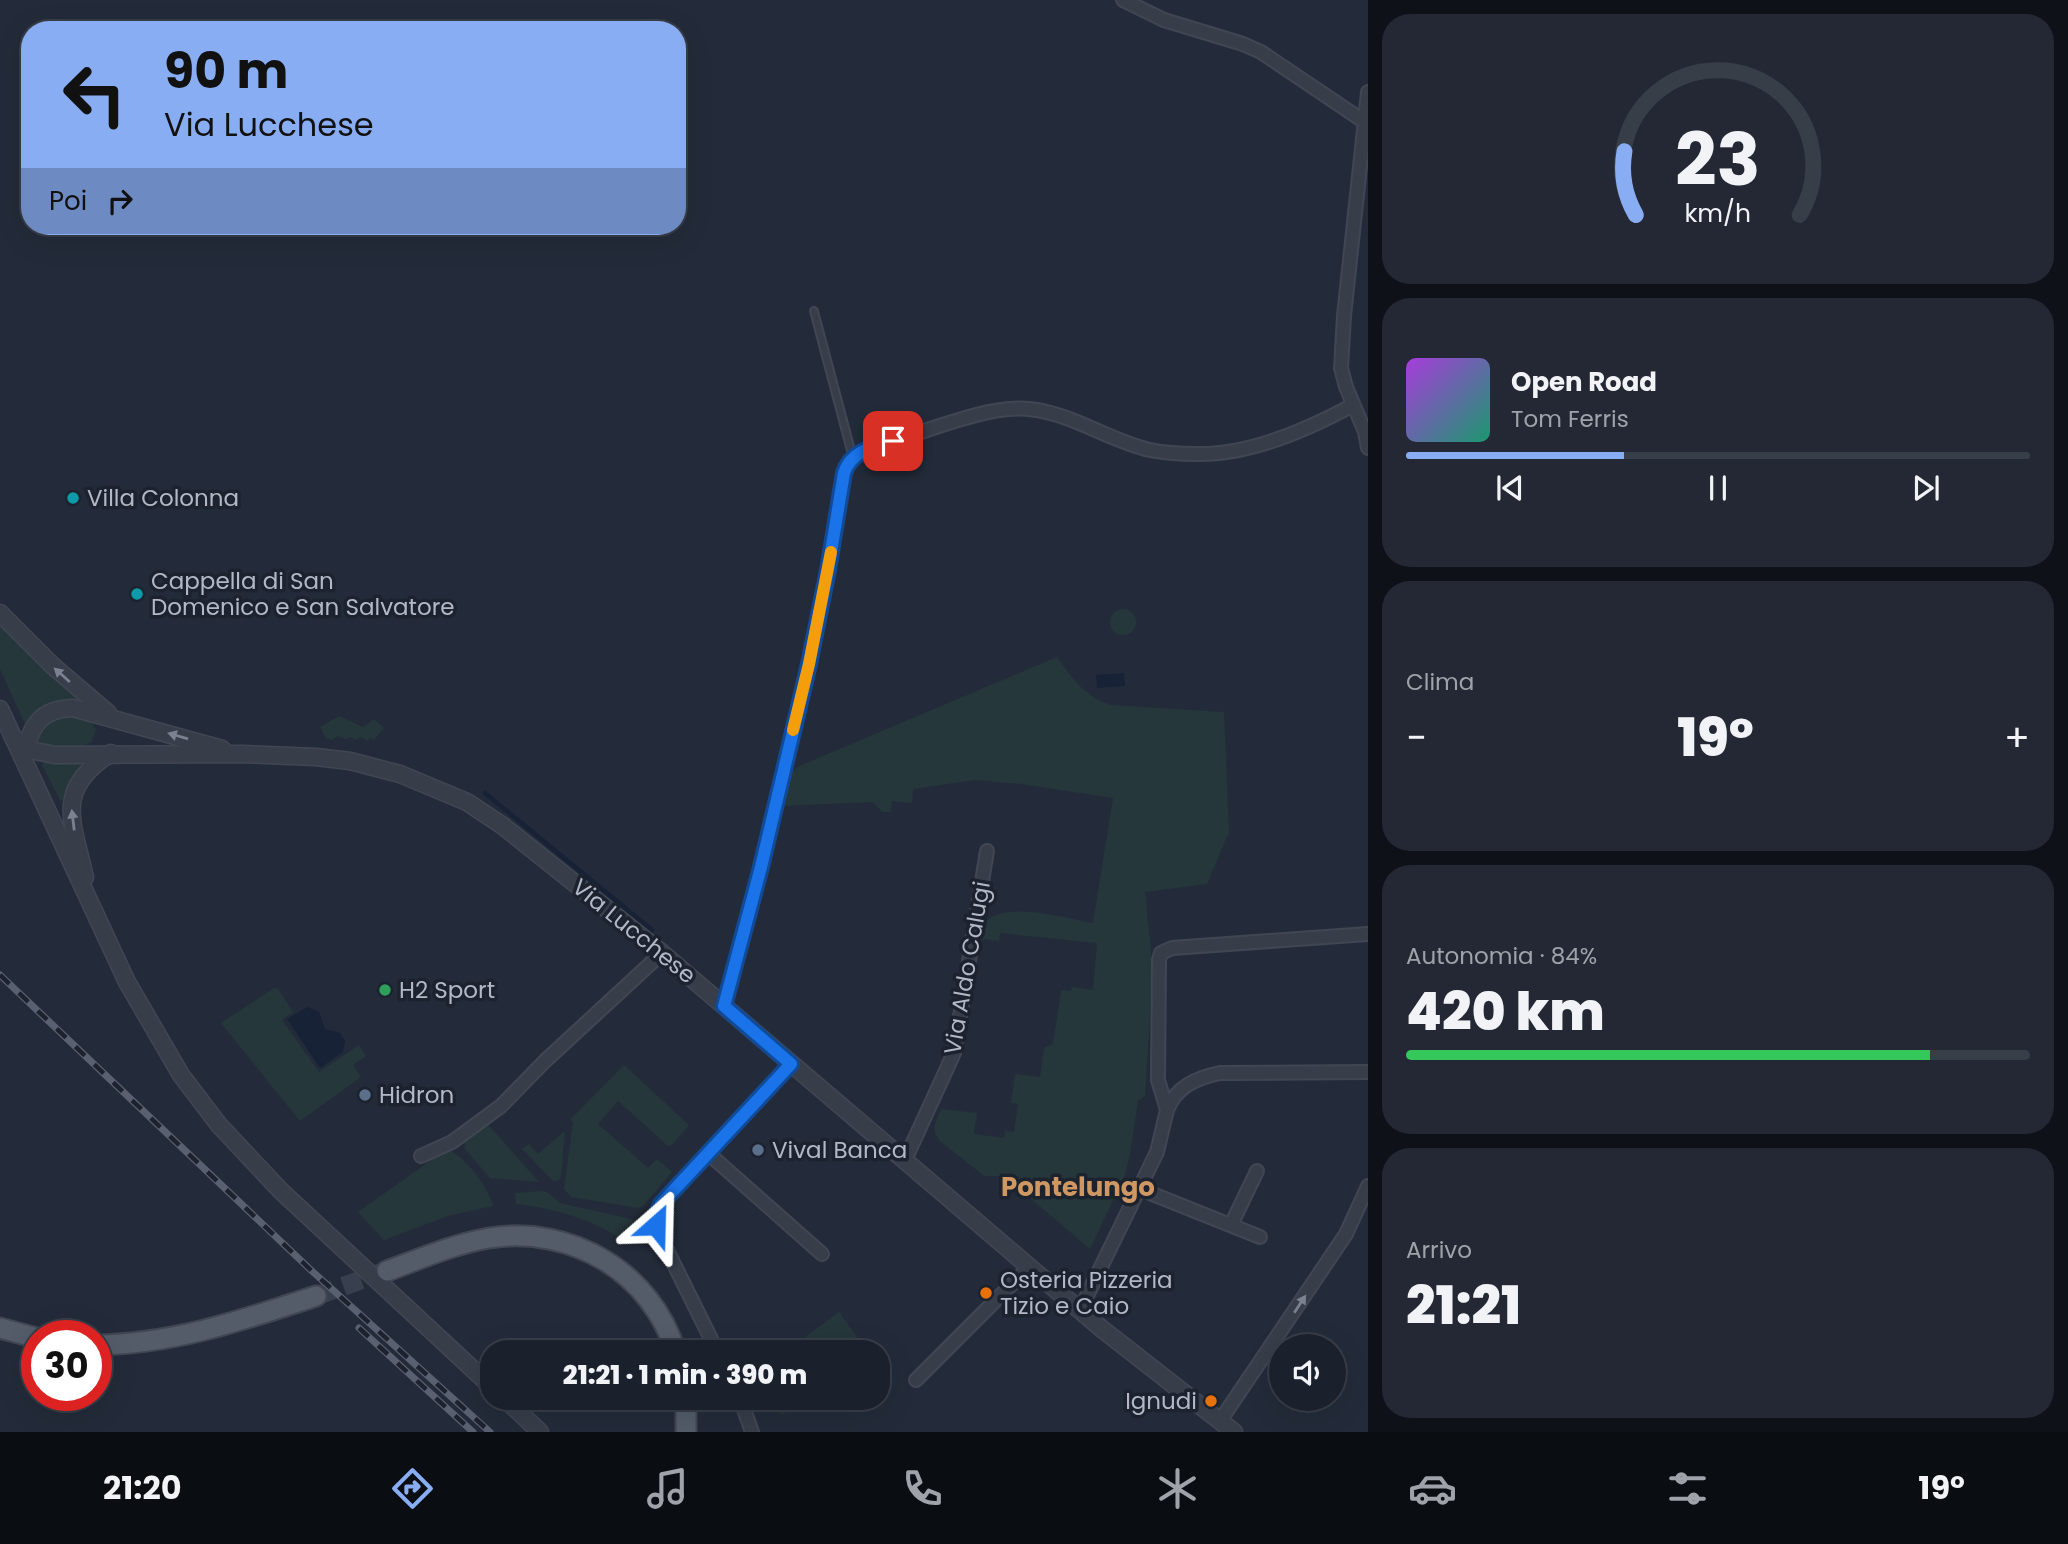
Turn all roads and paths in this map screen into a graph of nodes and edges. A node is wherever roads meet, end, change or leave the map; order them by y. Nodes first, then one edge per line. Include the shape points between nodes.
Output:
1 (1123, 0) edge
2 (1368, 92) edge
3 (1365, 122) junction
4 (814, 311) dead end
5 (1353, 405) junction
6 (1368, 448) edge
7 (853, 457) junction
8 (0, 613) edge
9 (0, 709) edge
10 (115, 719) junction
11 (21, 749) junction
12 (112, 753) junction
13 (241, 754) junction
14 (987, 851) dead end
15 (93, 910) junction
16 (1368, 934) edge
17 (662, 953) junction
18 (724, 1006) junction
19 (791, 1064) junction
20 (1368, 1072) edge
21 (1167, 1110) junction
22 (709, 1154) junction
23 (421, 1156) dead end
24 (905, 1160) junction
25 (1257, 1171) dead end
26 (1368, 1186) edge
27 (1140, 1189) junction
28 (1231, 1225) junction
29 (1260, 1237) dead end
30 (822, 1254) dead end
31 (1029, 1267) junction
32 (387, 1271) tunnel mouth
33 (316, 1296) tunnel mouth
34 (1080, 1310) junction
35 (0, 1328) edge
36 (21, 1334) edge
37 (671, 1340) edge
38 (712, 1340) edge
39 (112, 1345) edge
40 (480, 1376) edge
41 (916, 1380) dead end
42 (517, 1410) edge
43 (675, 1410) edge
44 (686, 1410) edge
45 (744, 1410) edge
46 (1220, 1421) junction
47 (540, 1432) edge
48 (675, 1432) edge
49 (685, 1432) edge
50 (752, 1432) edge
51 (1234, 1432) edge

1 - 3 street via 1164,20 1261,52
2 - 3 street
3 - 5 street via 1342,348 1343,377
4 - 7 lane
5 - 6 street
5 - 7 street via 1269,441 1216,453 1149,450 1029,409 947,424
7 - 18 street via 844,473 809,664
10 -> 8 street, Via Lucchese
9 - 11 street
10 - 11 street, Via Lucchese via 81,709 58,710 37,722
13 -> 10 street, Via Lucchese
11 - 12 street, Via Lucchese via 55,755
11 - 15 street
12 - 13 street, Via Lucchese
15 -> 12 street via 73,826 72,798 83,774
13 - 17 street, Via Lucchese via 350,761 400,774 467,802
14 - 24 street, Via Aldo Calugi via 958,1038
15 - 40 street via 143,1012 181,1075 219,1125 281,1191
16 - 21 street via 1164,950 1159,960 1158,1080
17 - 18 street, Via Lucchese
17 - 23 street via 500,1105 452,1142
18 - 19 street, Via Lucchese
19 - 22 street
19 - 24 street, Via Lucchese
20 - 21 street via 1220,1073 1178,1090
21 - 27 street via 1157,1153
22 - 30 street
22 - 38 street via 661,1204 656,1218 660,1236
24 - 31 street, Via Lucchese
25 - 28 street
46 -> 26 street via 1346,1234
27 - 28 street
27 - 34 street
28 - 29 street
31 - 34 street, Via Lucchese
31 - 41 street
32 - 37 main road via 488,1238 534,1236 568,1243 599,1256 642,1291
33 - 39 main road via 193,1335
34 - 46 street, Via Lucchese
35 - 36 main road
42 - 47 street
43 - 48 main road
44 - 49 main road
45 - 50 street
46 - 51 street, Via Lucchese

